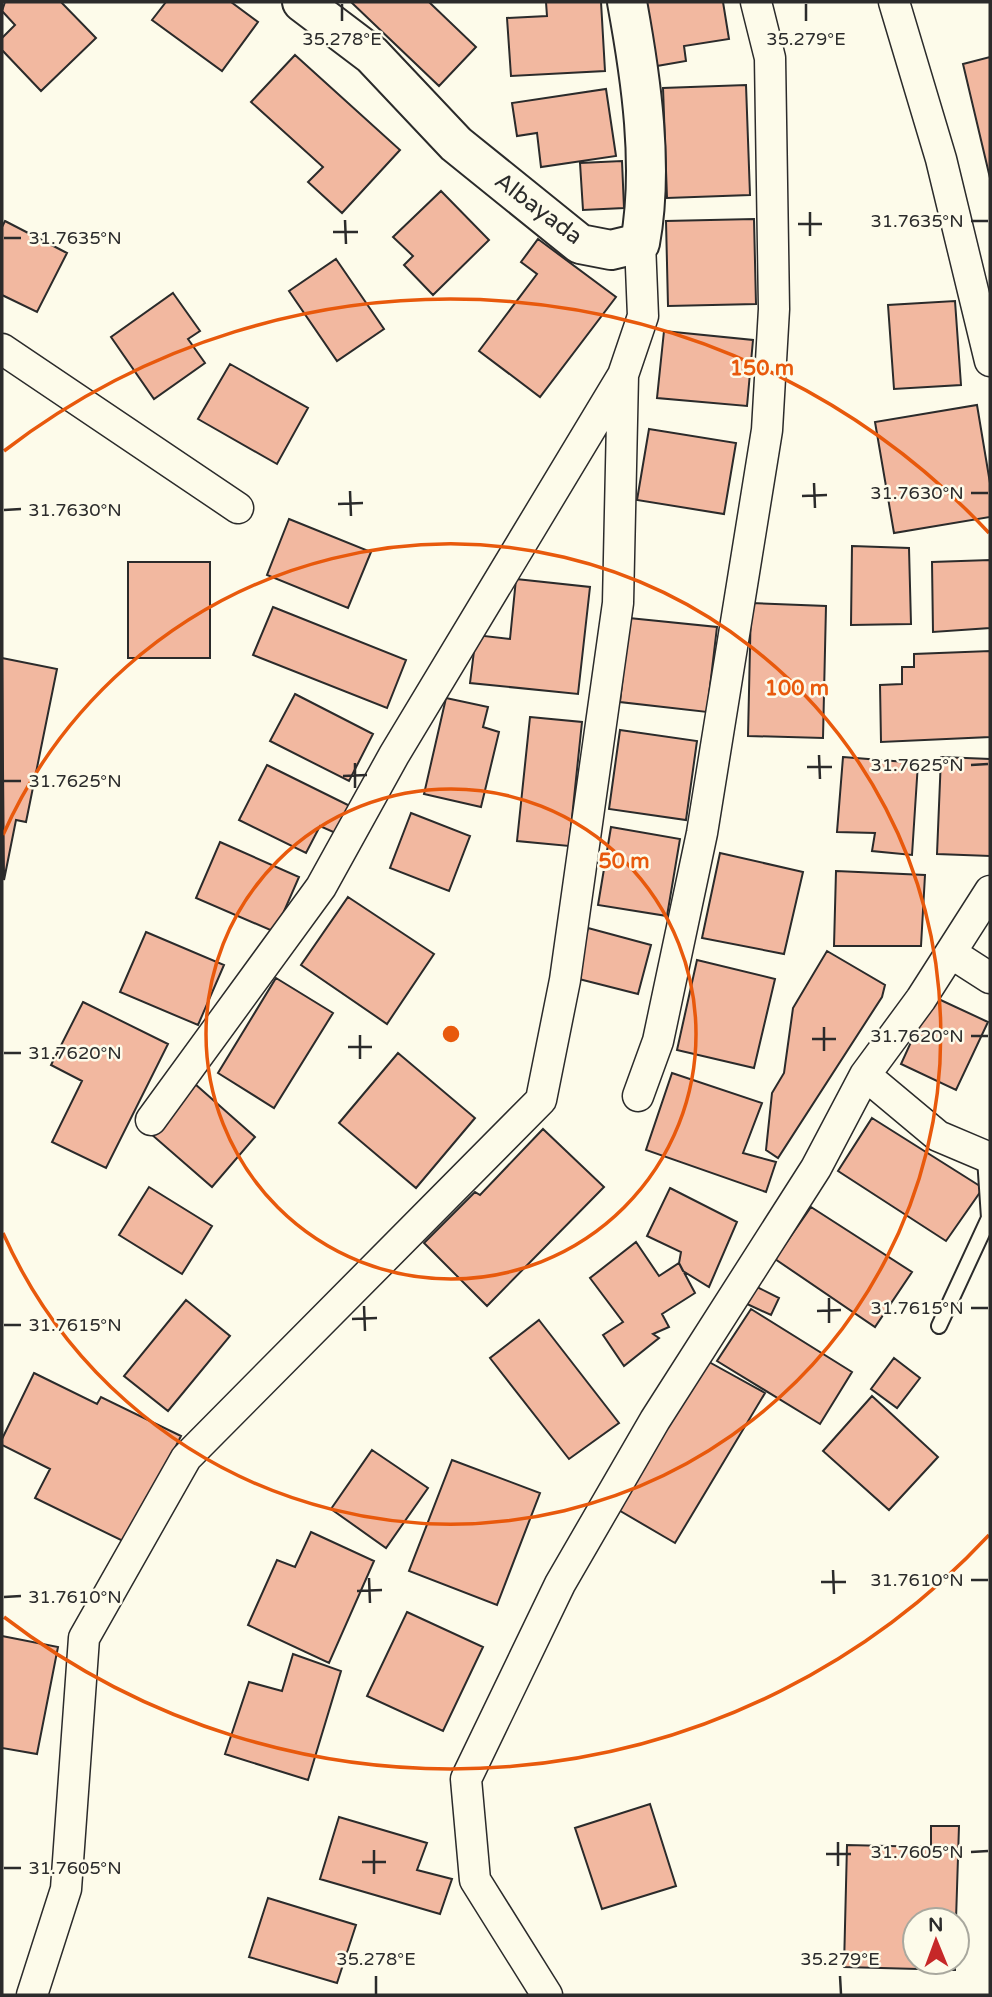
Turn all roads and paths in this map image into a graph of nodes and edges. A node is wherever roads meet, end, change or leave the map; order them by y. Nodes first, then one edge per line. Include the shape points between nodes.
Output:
1 (302, 2) edge
2 (627, 2) edge
3 (756, 2) edge
4 (894, 2) edge
5 (640, 243) junction
6 (2, 349) edge
7 (990, 357) edge
8 (624, 375) junction
9 (237, 508) dead end
10 (990, 891) edge
11 (951, 953) junction
12 (990, 978) edge
13 (865, 1075) junction
14 (638, 1096) dead end
15 (151, 1120) dead end
16 (988, 1158) edge
17 (939, 1326) dead end
18 (32, 1995) edge
19 (547, 1995) edge

1 - 5 street, Albayada via 372,55 456,144 580,244 611,250
2 - 5 street via 646,163 647,205
3 - 14 street via 770,58 774,309 767,429 702,833 658,1041
4 - 7 street via 941,159
5 - 8 street via 643,316
6 - 9 street
8 - 15 street via 394,755 321,887
8 - 18 street via 618,603 565,980 541,1100 186,1458 84,1638 66,1889
10 - 11 street
11 - 12 street
11 - 13 street
13 - 16 street via 938,1136
13 - 19 street via 816,1168 655,1420 560,1584 466,1779 475,1880
16 - 17 lane via 989,1218

